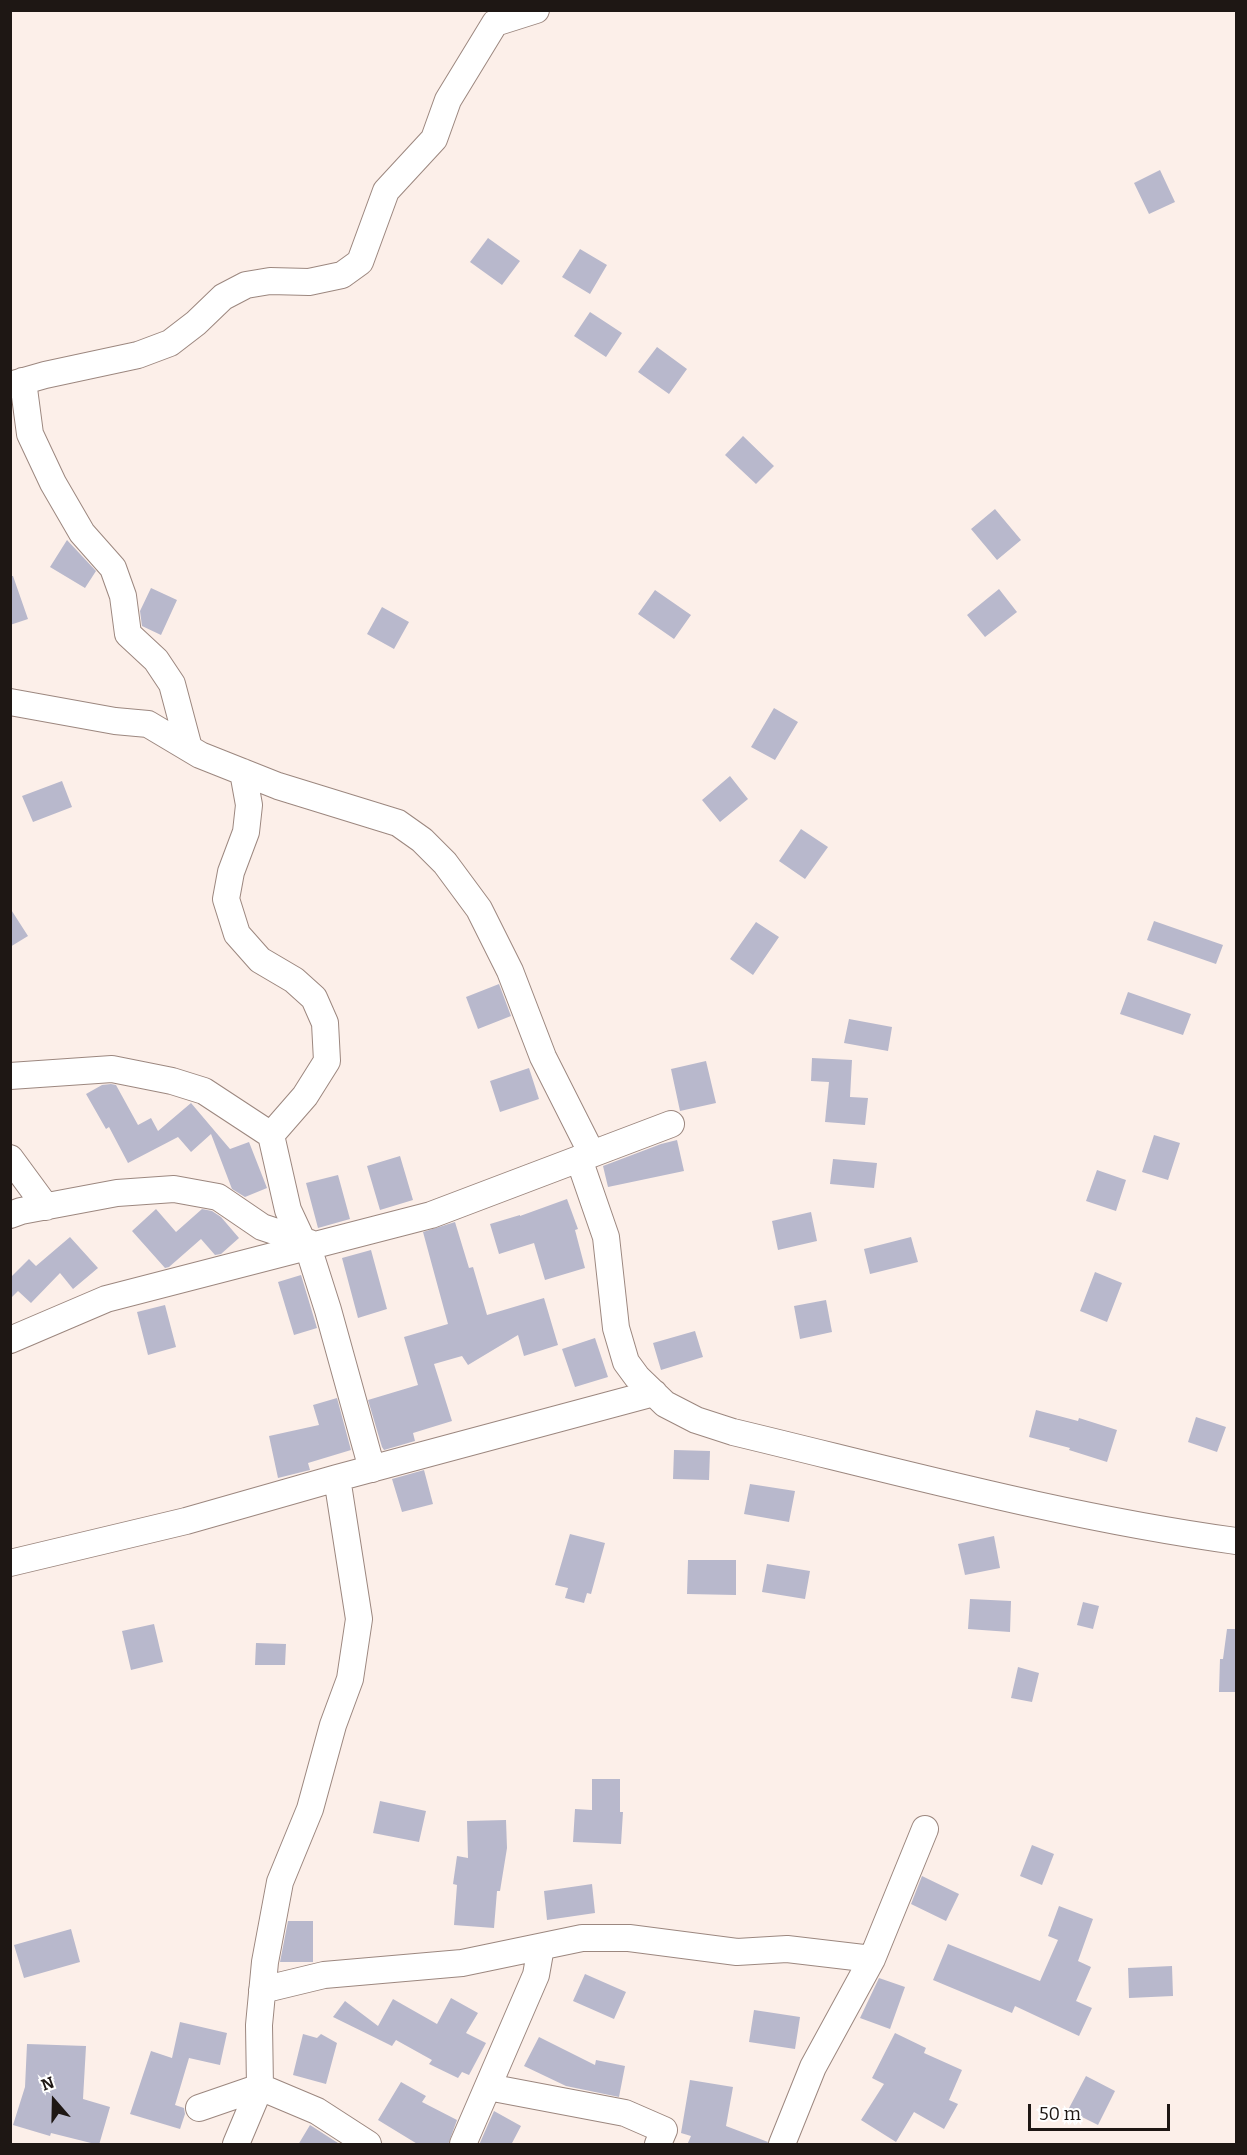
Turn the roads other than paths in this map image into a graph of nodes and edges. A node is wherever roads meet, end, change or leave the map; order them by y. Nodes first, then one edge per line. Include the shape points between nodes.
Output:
1 (536, 10) edge
2 (17, 383) edge
3 (10, 702) edge
4 (189, 748) junction
5 (243, 772) junction
6 (10, 1076) edge
7 (671, 1124) dead end
8 (271, 1135) junction
9 (585, 1156) junction
10 (10, 1158) edge
11 (46, 1207) junction
12 (10, 1215) edge
13 (309, 1244) junction
14 (10, 1340) edge
15 (654, 1393) junction
16 (372, 1469) junction
17 (337, 1478) junction
18 (1236, 1541) edge
19 (10, 1563) edge
20 (925, 1829) dead end
21 (541, 1947) junction
22 (872, 1959) junction
23 (262, 1990) junction
24 (260, 2086) junction
25 (488, 2087) junction
26 (200, 2108) dead end
27 (236, 2145) edge
28 (368, 2145) edge
29 (463, 2145) edge
30 (658, 2145) edge
31 (782, 2145) edge

1 - 2 street via 495,22 448,100 434,138 386,191 360,262 342,275 309,282 246,285 223,297 170,343 138,355
2 - 4 street via 30,434 53,483 82,533 113,568 123,596 128,634 156,660 172,684
3 - 4 street via 148,724
4 - 5 street
5 - 8 street via 249,805 246,832 226,899 237,934 260,960 294,980 314,999 325,1023 327,1061 305,1096
5 - 9 street via 398,823 445,862 479,909 510,971
6 - 8 street via 112,1069 172,1082 204,1091
7 - 9 street
8 - 13 street via 288,1210
9 - 13 street via 431,1215
9 - 15 street via 606,1238 616,1328 626,1362
10 - 11 street
11 - 12 street
11 - 13 street via 117,1193 174,1189 218,1197 262,1227
13 - 14 street via 106,1299
13 - 16 street
15 - 16 street
15 - 18 street via 665,1404 696,1420 733,1432 1020,1501 1170,1532
16 - 17 street
17 - 19 street via 186,1521
17 - 23 street via 359,1619 350,1679 310,1809 280,1882
20 - 22 street
21 - 22 street via 582,1938 629,1938 737,1952 788,1949
21 - 23 street via 462,1963 324,1975
21 - 25 street via 536,1976
22 - 31 street via 813,2067
23 - 24 street
24 - 26 street
24 - 27 street
24 - 28 street via 317,2111
25 - 29 street
25 - 30 street via 625,2113 664,2130

